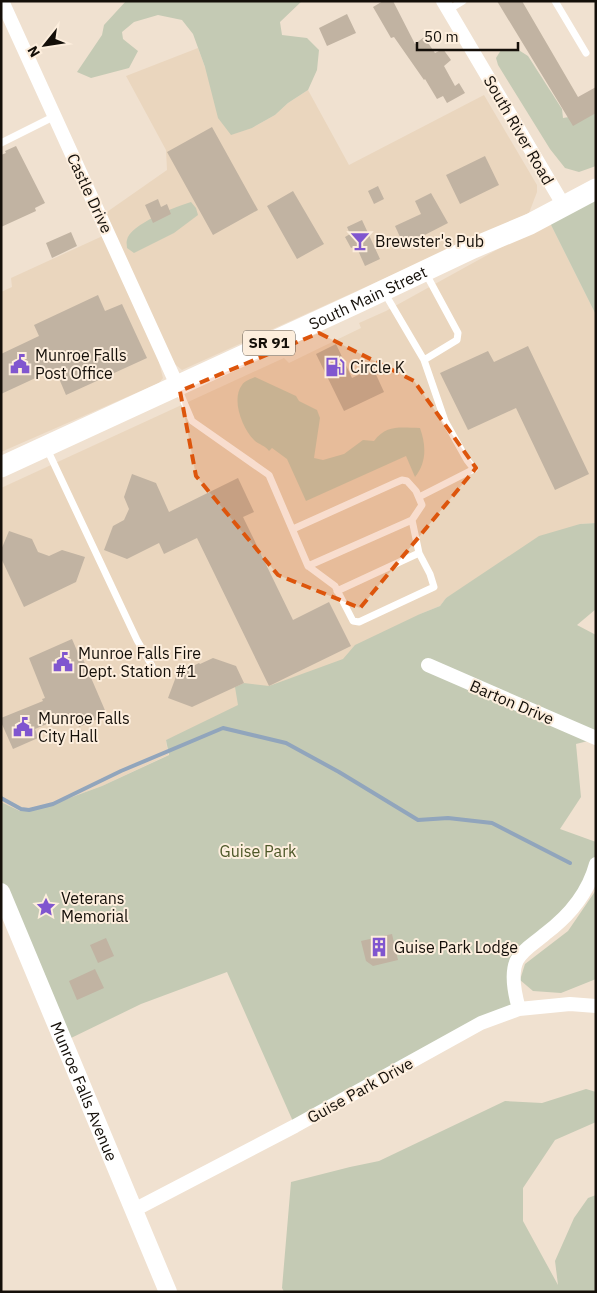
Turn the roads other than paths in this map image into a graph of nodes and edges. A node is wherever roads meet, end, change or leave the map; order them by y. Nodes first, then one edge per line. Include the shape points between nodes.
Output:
1 (2, 1) edge
2 (464, 1) edge
3 (555, 1) edge
4 (446, 6) edge
5 (6, 25) edge
6 (586, 53) dead end
7 (55, 116) junction
8 (1, 143) edge
9 (596, 189) edge
10 (564, 206) junction
11 (425, 271) junction
12 (383, 291) junction
13 (424, 360) junction
14 (177, 385) junction
15 (46, 446) junction
16 (1, 467) edge
17 (419, 497) junction
18 (412, 520) junction
19 (292, 529) junction
20 (419, 553) junction
21 (308, 566) junction
22 (337, 591) junction
23 (428, 665) dead end
24 (152, 666) dead end
25 (596, 738) edge
26 (596, 864) edge
27 (1, 892) edge
28 (596, 1006) edge
29 (519, 1009) junction
30 (134, 1210) junction
31 (168, 1292) edge

1 - 5 street, Castle Drive
2 - 4 lane
3 - 6 lane
4 - 10 street, South River Road
5 - 7 street, Castle Drive
7 - 8 lane
7 - 14 street, Castle Drive
9 - 10 main road, South Main Street / SR 91
10 - 11 main road, South Main Street / SR 91
11 - 12 main road, South Main Street / SR 91
11 - 13 lane via 458,336 457,340
12 - 13 lane
12 - 14 main road, South Main Street / SR 91
13 - 17 lane via 446,421 474,469
14 - 15 main road, South Main Street / SR 91
14 - 19 lane via 192,421 269,475
15 - 16 main road, South Main Street / SR 91
15 - 24 lane
17 - 18 lane via 422,505
17 - 19 lane via 407,481 402,480
18 - 20 lane
18 - 21 lane
19 - 21 lane
20 - 22 lane
20 - 22 lane via 434,584 432,589 356,622
21 - 22 lane
23 - 25 street, Barton Drive
26 - 29 street via 589,884 568,914 527,947 517,961 514,981
27 - 30 street, Munroe Falls Avenue
28 - 29 street, Guise Park Drive via 570,1004
29 - 30 street, Guise Park Drive via 466,1030 296,1126
30 - 31 street, Munroe Falls Avenue

